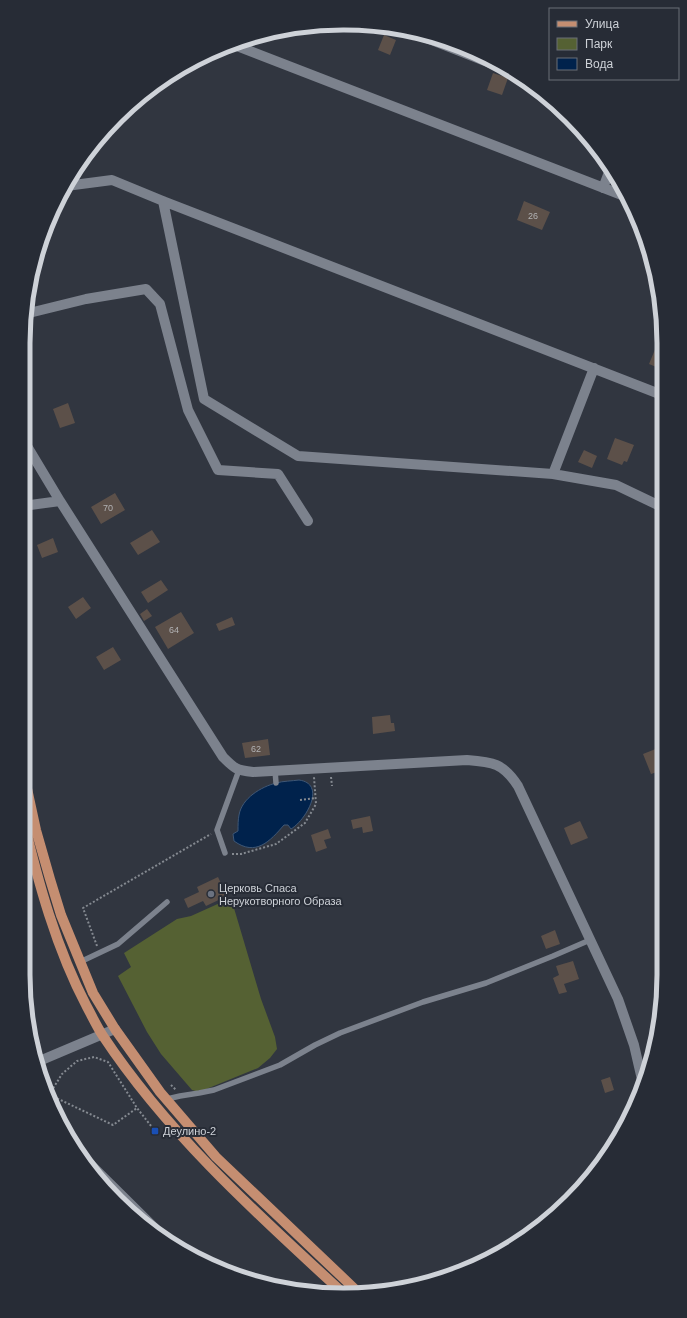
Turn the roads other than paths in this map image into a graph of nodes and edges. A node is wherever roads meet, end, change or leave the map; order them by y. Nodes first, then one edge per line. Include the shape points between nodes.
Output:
1 (242, 47) edge
2 (607, 174) edge
3 (73, 185) edge
4 (603, 188) junction
5 (619, 194) edge
6 (163, 201) junction
7 (32, 312) edge
8 (594, 368) junction
9 (657, 393) edge
10 (30, 451) edge
11 (553, 474) junction
12 (60, 501) junction
13 (30, 505) edge
14 (657, 505) edge
15 (308, 521) dead end
16 (238, 770) junction
17 (275, 770) junction
18 (276, 783) dead end
19 (30, 802) edge
20 (30, 848) edge
21 (225, 853) road end
22 (167, 902) dead end
23 (590, 940) junction
24 (80, 962) junction
25 (115, 1029) junction
26 (102, 1035) junction
27 (42, 1060) edge
28 (641, 1073) edge
29 (167, 1099) junction
30 (102, 1173) edge
31 (140, 1212) edge
32 (337, 1288) edge
33 (353, 1288) edge

1 - 4 street
2 - 4 street
3 - 6 street via 112,180
4 - 5 street
6 - 8 street
6 - 11 street via 204,399 298,456
7 - 15 street via 86,299 146,289 160,304 188,410 218,470 278,474
8 - 9 street
8 - 11 street
10 - 12 street
11 - 14 street via 616,485
12 - 13 street
12 - 16 street via 222,757
16 - 17 street
16 - 21 lane via 217,830
17 - 18 lane
17 - 23 street via 467,760 487,761 499,766 510,773 518,786
19 - 24 main road via 50,879
20 - 26 main road via 48,912 77,986
22 - 24 lane via 118,944
23 - 28 street via 618,999
23 - 29 lane via 486,983 423,1002 340,1033 273,1068 214,1090
24 - 25 main road via 93,993
25 - 26 street
25 - 29 main road
26 - 27 street
26 - 32 main road via 165,1119 228,1186
29 - 33 main road via 216,1157
30 - 31 lane

